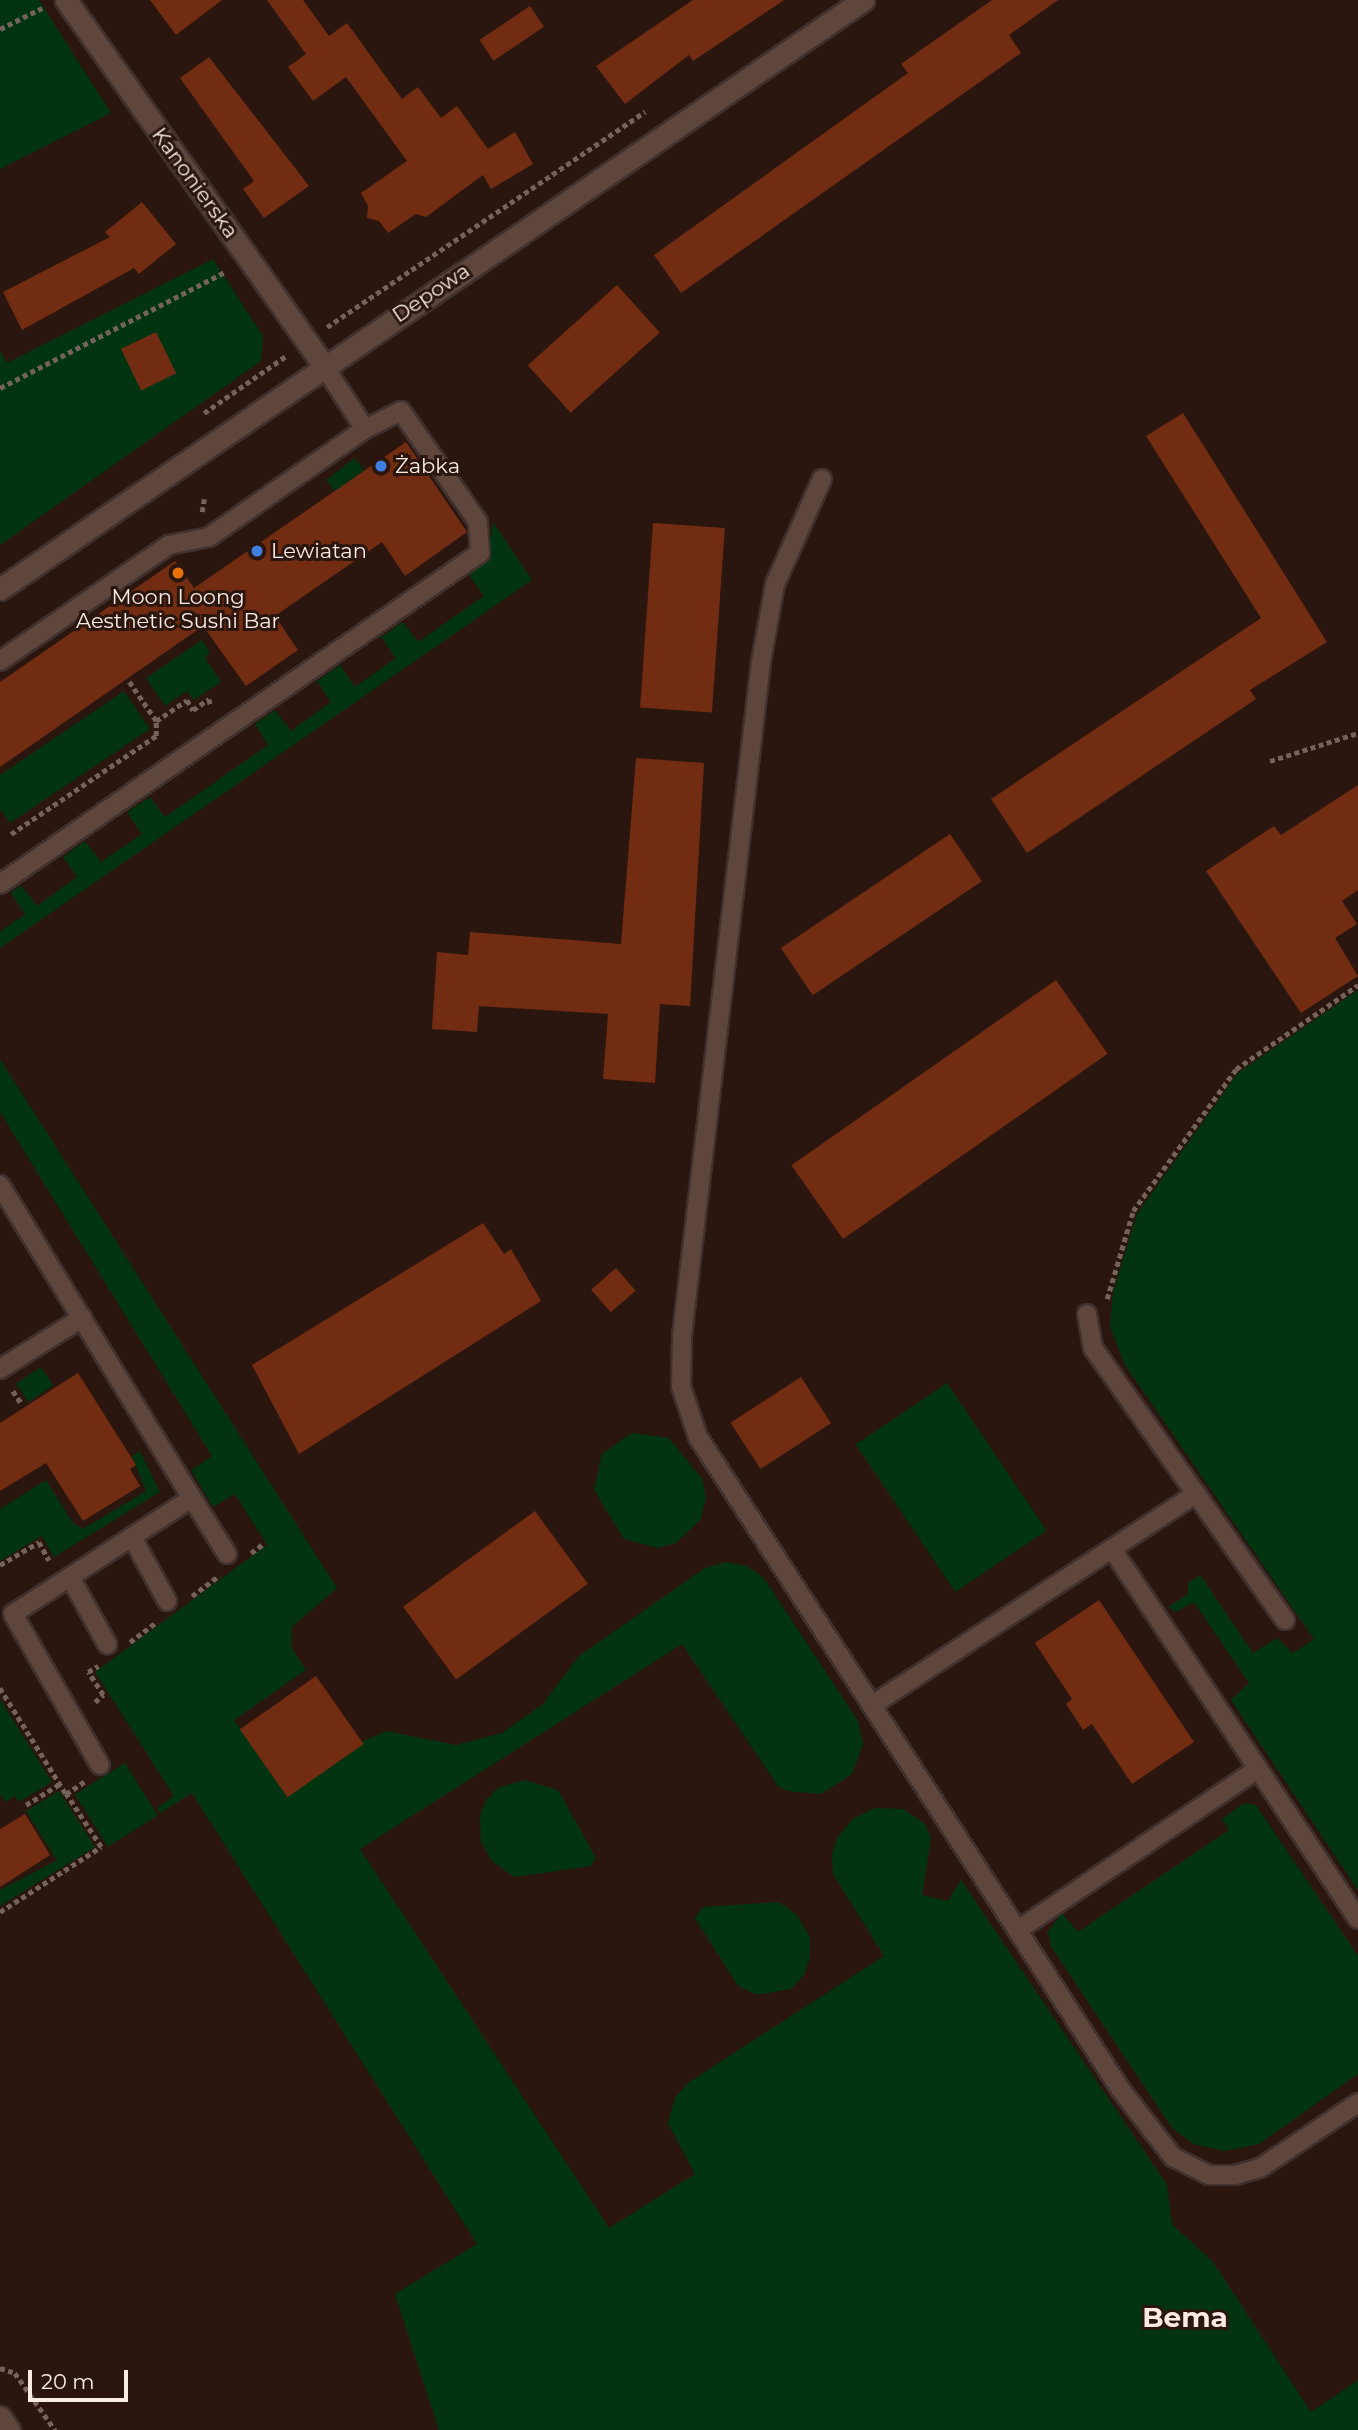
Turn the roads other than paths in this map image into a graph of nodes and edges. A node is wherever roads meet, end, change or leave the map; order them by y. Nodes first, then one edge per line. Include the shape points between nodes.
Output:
1 (863, 0) edge
2 (57, 3) edge
3 (324, 366) junction
4 (365, 429) junction
5 (822, 479) dead end
6 (0, 589) edge
7 (0, 662) edge
8 (0, 884) edge
9 (0, 1185) edge
10 (1087, 1314) dead end
11 (82, 1318) junction
12 (0, 1369) edge
13 (1196, 1494) junction
14 (192, 1498) junction
15 (132, 1537) junction
16 (1112, 1549) junction
17 (235, 1556) road end
18 (71, 1577) junction
19 (170, 1608) road end
20 (1285, 1619) dead end
21 (112, 1651) road end
22 (873, 1705) junction
23 (1258, 1769) junction
24 (97, 1770) road end
25 (1358, 1920) edge
26 (1018, 1930) junction
27 (1358, 2103) edge
28 (0, 2417) edge
29 (9, 2430) edge

1 - 3 street, Depowa
2 - 3 street, Kanonierska via 252,261
3 - 4 lane
3 - 6 street, Depowa
4 - 7 lane via 209,537 170,545
4 - 8 lane via 401,411 478,522 480,553
5 - 22 lane via 775,584 761,662 682,1336 681,1386 698,1437
9 - 11 lane
10 - 13 lane via 1093,1348
11 - 12 lane
11 - 14 lane
13 - 16 lane
13 - 20 lane
14 - 15 lane
14 - 17 lane
15 - 18 lane
15 - 19 lane
16 - 22 lane
16 - 23 lane
18 - 21 lane
18 - 24 lane via 13,1614
22 - 26 lane
23 - 25 lane
23 - 26 lane
26 - 27 lane via 1121,2090 1173,2157 1191,2168 1209,2175 1260,2168
28 - 29 street

